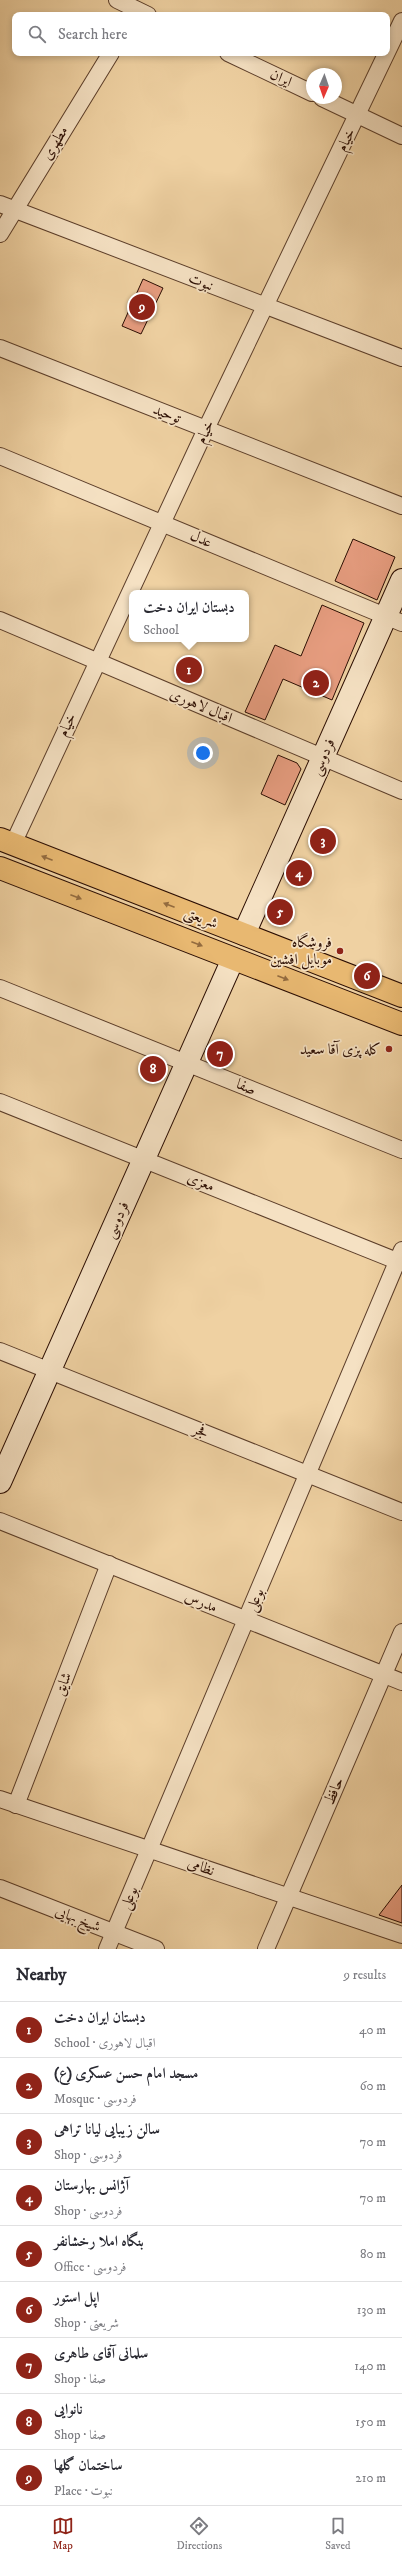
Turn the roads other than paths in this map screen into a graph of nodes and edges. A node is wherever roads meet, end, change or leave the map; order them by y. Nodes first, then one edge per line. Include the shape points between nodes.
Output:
1 (117, 0) edge
2 (141, 10) edge
3 (402, 21) edge
4 (390, 47) edge
5 (109, 56) edge
6 (234, 56) edge
7 (386, 56) edge
8 (306, 90) edge
9 (335, 104) edge
10 (358, 115) junction
11 (402, 136) edge
12 (7, 207) edge
13 (0, 234) edge
14 (265, 306) junction
15 (0, 348) edge
16 (402, 358) edge
17 (206, 429) junction
18 (0, 456) edge
19 (402, 506) edge
20 (162, 522) junction
21 (402, 580) edge
22 (130, 590) edge
23 (129, 593) edge
24 (0, 620) edge
25 (394, 620) edge
26 (97, 661) junction
27 (323, 758) junction
28 (402, 791) edge
29 (6, 842) edge
30 (0, 868) edge
31 (244, 934) junction
32 (233, 959) junction
33 (0, 988) edge
34 (402, 996) edge
35 (402, 1024) edge
36 (187, 1063) junction
37 (0, 1102) edge
38 (402, 1150) edge
39 (144, 1160) junction
40 (401, 1258) edge
41 (0, 1351) edge
42 (50, 1370) junction
43 (308, 1474) junction
44 (0, 1482) edge
45 (402, 1512) edge
46 (0, 1521) edge
47 (109, 1564) junction
48 (246, 1620) junction
49 (402, 1632) edge
50 (384, 1675) junction
51 (402, 1682) edge
52 (0, 1799) edge
53 (16, 1805) junction
54 (149, 1849) junction
55 (0, 1888) edge
56 (288, 1896) junction
57 (114, 1933) junction
58 (402, 1935) edge
59 (107, 1949) edge
60 (156, 1949) edge
61 (266, 1949) edge

1 - 2 street
3 - 4 street, خیام
5 - 12 street, مطهری
6 - 8 street, ایران
7 - 10 street, خیام
9 - 10 street
10 - 11 street
10 - 14 street, خیام
12 - 13 street, مطهری
12 - 14 street, نبوت
14 - 16 street, نبوت
14 - 17 street, خیام
15 - 17 street, توحید
17 - 19 street, توحید
17 - 20 street, خیام
18 - 20 street, عدل
20 - 22 street, خیام
20 - 25 street, عدل
21 - 25 main road, فردوسی
23 - 26 street, خیام
24 - 26 street, اقبال لاهوری
25 - 27 main road, فردوسی
26 - 27 street, اقبال لاهوری
26 - 29 street, خیام
27 - 28 street, اقبال لاهوری
27 - 31 main road, فردوسی
31 -> 29 main road, شریعتی
30 -> 32 main road, شریعتی
31 - 32 main road
31 - 34 main road, شریعتی
32 -> 35 main road, شریعتی
32 - 36 main road, فردوسی
33 - 36 street, صفا
36 - 38 street, صفا
36 - 39 main road, فردوسی
37 - 39 street, معزی
39 - 40 street, معزی
39 - 42 main road, فردوسی
40 - 43 street, بوعلی
41 - 42 street, فجر
42 - 43 street, فجر
42 - 44 main road, فردوسی
43 - 45 street, فجر
43 - 48 street, بوعلی
46 - 47 street, مدرس
47 - 48 street, مدرس
47 - 53 street, شایق
48 - 50 street, مدرس
48 - 54 street, بوعلی
49 - 50 street, حافظ
50 - 51 street, مدرس
50 - 56 street, حافظ
52 - 53 street, نظامی
53 - 54 street, نظامی
54 - 56 street, نظامی
54 - 57 street, بوعلی
55 - 57 street, شیخ بهایی
56 - 58 street, نظامی
56 - 61 street, حافظ
57 - 59 street, بوعلی
57 - 60 street, شیخ بهایی

